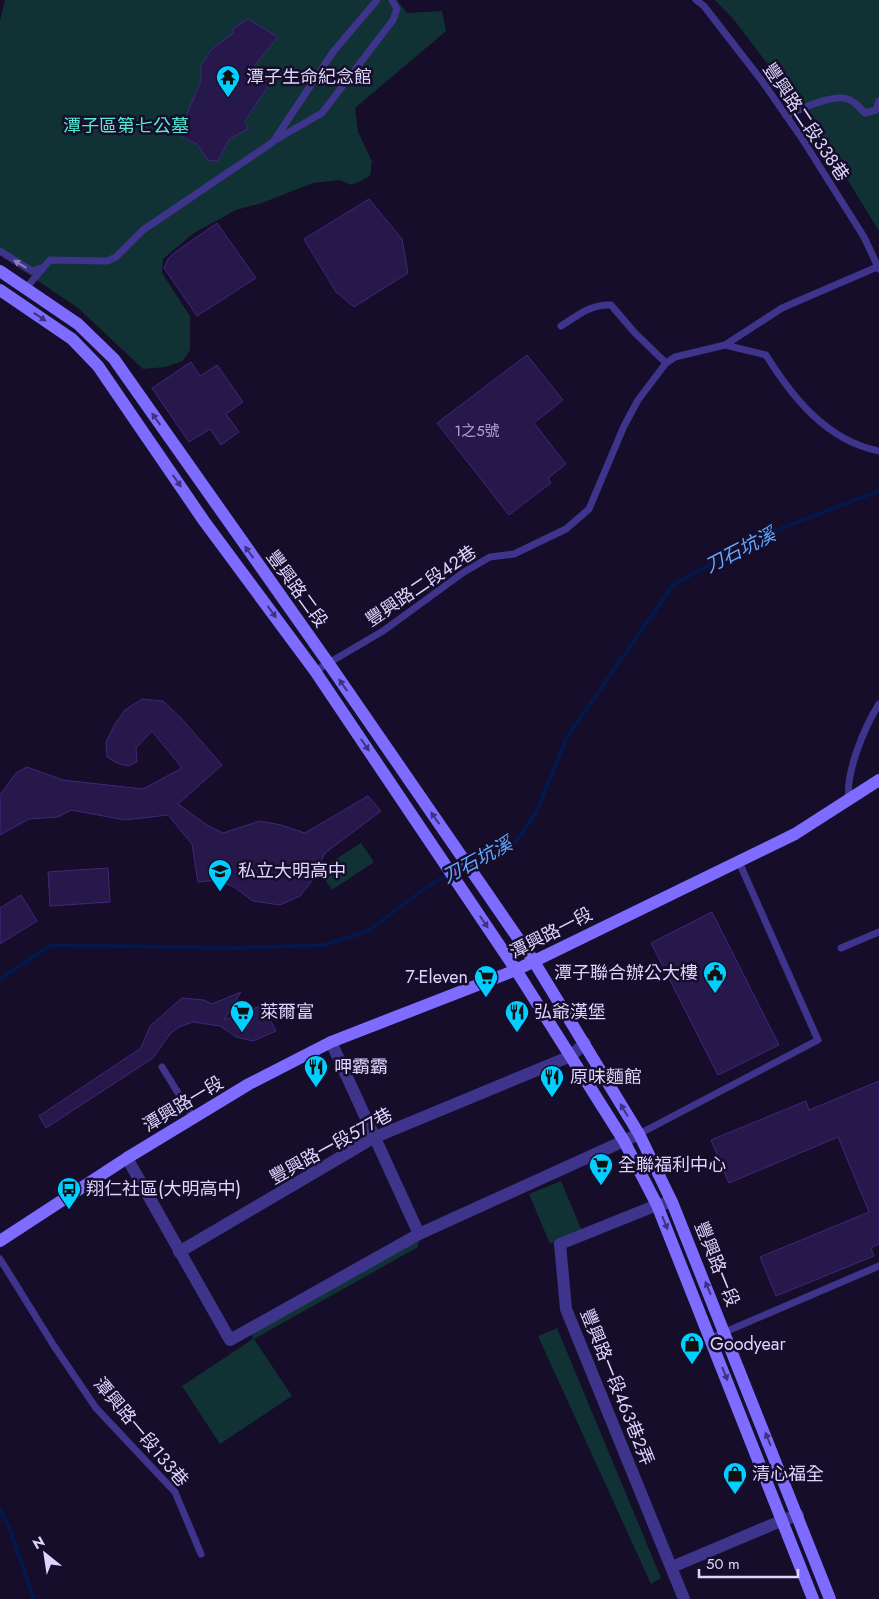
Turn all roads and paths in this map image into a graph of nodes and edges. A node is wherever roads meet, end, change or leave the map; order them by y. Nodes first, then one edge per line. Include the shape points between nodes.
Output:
1 (377, 0) edge
2 (392, 0) edge
3 (696, 0) edge
4 (879, 101) edge
5 (786, 116) junction
6 (273, 142) junction
7 (0, 251) edge
8 (42, 268) junction
9 (878, 268) edge
10 (0, 271) edge
11 (26, 288) junction
12 (0, 290) edge
13 (562, 326) dead end
14 (725, 345) junction
15 (666, 363) junction
16 (879, 452) edge
17 (329, 664) junction
18 (316, 671) junction
19 (879, 704) edge
20 (879, 780) edge
21 (849, 799) junction
22 (739, 862) junction
23 (879, 932) edge
24 (841, 948) dead end
25 (533, 960) junction
26 (516, 970) junction
27 (332, 1042) junction
28 (584, 1043) junction
29 (571, 1056) junction
30 (162, 1067) dead end
31 (193, 1117) junction
32 (639, 1134) junction
33 (373, 1138) junction
34 (624, 1141) junction
35 (127, 1158) junction
36 (672, 1202) junction
37 (657, 1205) junction
38 (418, 1234) junction
39 (0, 1241) edge
40 (179, 1252) junction
41 (0, 1259) edge
42 (879, 1266) edge
43 (726, 1331) junction
44 (711, 1338) junction
45 (798, 1515) junction
46 (783, 1520) junction
47 (201, 1554) dead end
48 (672, 1567) junction
49 (684, 1599) edge
50 (813, 1599) edge
51 (830, 1599) edge

1 - 6 lane via 333,52
2 - 6 lane via 397,13 393,20 322,113
3 - 5 lane, 豐興路二段338巷 via 704,6
4 - 5 lane via 876,110 865,113 850,99 837,98 810,104
5 - 9 lane, 豐興路二段338巷 via 864,236
6 - 8 lane via 143,230 116,257 107,260 50,260
8 -> 7 lane via 32,271
8 - 11 lane
9 - 14 lane via 782,308
10 - 11 street, 豐興路二段
17 -> 11 street, 豐興路二段 via 114,359 78,324
12 -> 18 street, 豐興路二段 via 72,339 98,366 204,521
13 - 15 lane via 590,307 611,305
14 - 15 lane via 675,357
14 - 16 lane via 766,355 807,412 840,435
15 - 17 lane, 豐興路二段42巷 via 638,400 624,426 589,509 566,529 514,554 490,557 464,572 383,631
17 - 18 lane, 豐興路二段42巷
25 -> 17 street, 豐興路二段
18 -> 26 street, 豐興路二段
19 - 21 lane via 868,721 847,786
20 - 21 street, 潭興路一段
21 - 22 street, 潭興路一段 via 795,834
22 - 25 street, 潭興路一段
22 - 32 lane via 818,1040
23 - 24 lane
25 - 26 street, 潭興路一段
25 - 28 street, 豐興路一段
26 - 27 street, 潭興路一段
26 - 29 street, 豐興路一段
27 - 31 street, 潭興路一段
27 - 33 street
28 - 29 street, 豐興路一段577巷
32 -> 28 street, 豐興路一段
29 - 33 street, 豐興路一段577巷
29 - 34 street, 豐興路一段
30 - 31 lane
31 - 35 street, 潭興路一段
32 - 34 street
32 - 36 street, 豐興路一段
33 - 38 street
33 - 40 street, 豐興路一段577巷
34 - 37 street, 豐興路一段
34 - 38 street
35 - 39 street, 潭興路一段
35 - 40 street
36 - 37 street, 豐興路一段463巷2弄
43 -> 36 street, 豐興路一段
37 -> 44 street, 豐興路一段
37 - 48 street, 豐興路一段463巷2弄 via 560,1244 566,1309
38 - 40 street via 230,1340
41 - 47 lane, 潭興路一段133巷 via 96,1408 175,1492
42 - 43 lane
43 - 44 lane
45 -> 43 street, 豐興路一段
44 -> 46 street, 豐興路一段
45 - 46 street
45 - 51 street, 豐興路一段
46 - 48 street
46 - 50 street, 豐興路一段
48 - 49 street

